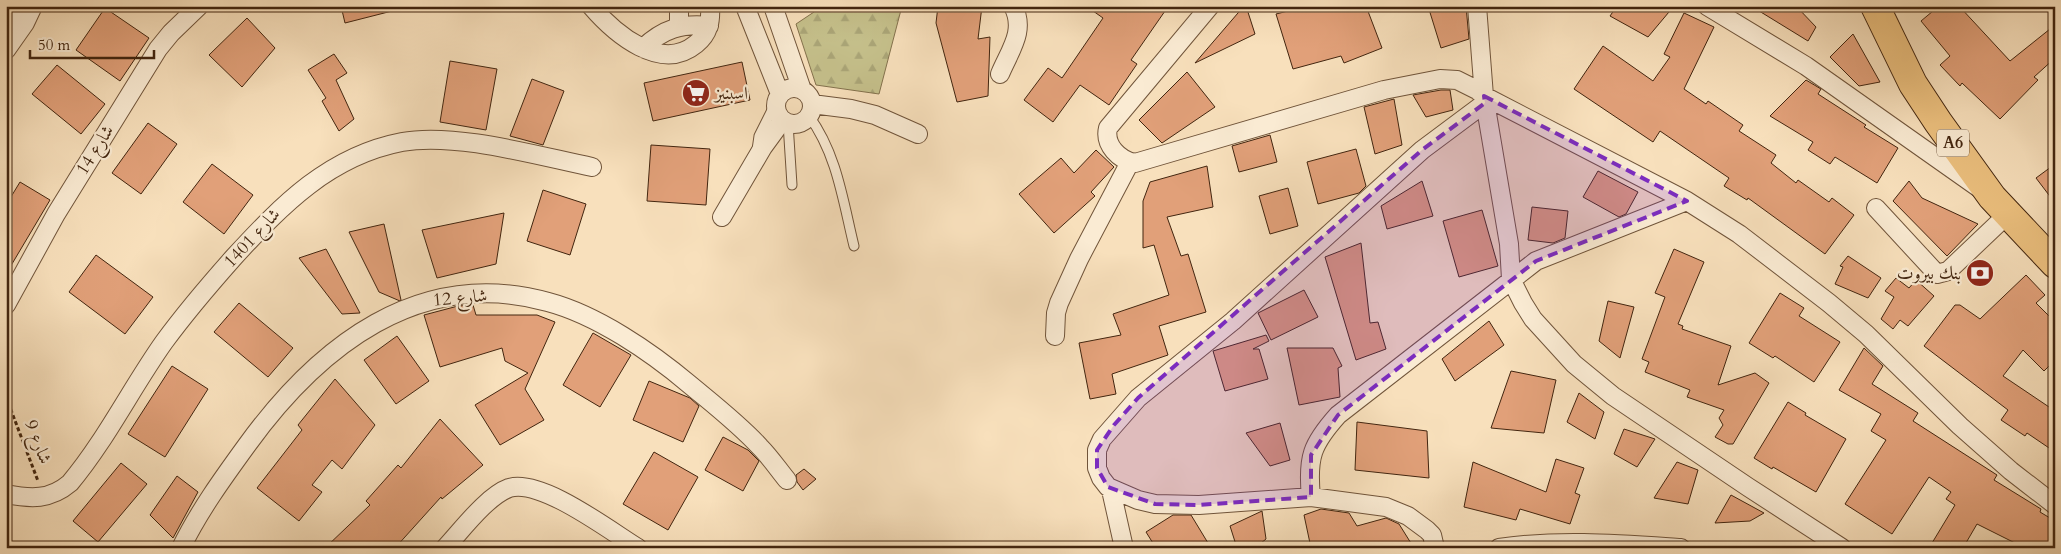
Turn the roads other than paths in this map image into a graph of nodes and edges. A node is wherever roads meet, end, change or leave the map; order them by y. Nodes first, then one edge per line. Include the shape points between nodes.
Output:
1 (17, 6) edge
2 (33, 6) edge
3 (199, 6) edge
4 (591, 6) edge
5 (679, 6) edge
6 (710, 6) edge
7 (745, 6) edge
8 (773, 6) edge
9 (1012, 6) edge
10 (1210, 6) edge
11 (1477, 6) edge
12 (1707, 6) edge
13 (1875, 6) edge
14 (6, 23) edge
15 (680, 26) junction
16 (709, 26) junction
17 (643, 48) junction
18 (6, 50) edge
19 (1000, 74) dead end
20 (1485, 100) junction
21 (808, 103) junction
22 (781, 111) junction
23 (918, 134) dead end
24 (1130, 162) junction
25 (592, 168) dead end
26 (792, 185) dead end
27 (1687, 201) junction
28 (2000, 206) junction
29 (1876, 208) dead end
30 (722, 217) dead end
31 (854, 246) dead end
32 (2055, 264) edge
33 (1511, 279) junction
34 (6, 305) edge
35 (1056, 336) dead end
36 (787, 480) dead end
37 (1111, 490) junction
38 (6, 494) edge
39 (1311, 497) junction
40 (2055, 505) edge
41 (181, 548) edge
42 (445, 548) edge
43 (638, 548) edge
44 (1124, 548) edge
45 (1435, 548) edge
46 (1499, 548) edge
47 (1681, 548) edge
48 (1842, 548) edge

1 - 14 street
2 - 18 street via 25,24
3 - 34 street, شارع 14 via 158,49 56,214
4 - 17 street via 609,25
5 - 15 street
6 - 16 street
7 - 22 street
8 - 21 street
9 - 19 street via 1018,17 1019,30
10 - 24 street via 1108,128 1111,148
11 - 20 street
12 - 28 street via 1806,66
13 - 28 highway, A6 via 1913,84
15 - 16 street
15 - 17 street via 653,38
16 - 17 street via 701,40 689,50 674,55 658,54
20 - 24 street via 1477,90 1457,80 1440,79 1384,90
20 - 27 street
20 - 33 street via 1509,244
20 - 37 street via 1422,150 1233,321 1138,398 1102,438 1097,450 1097,468
21 - 22 street via 800,124
21 - 22 street via 788,89
21 - 23 street via 875,115
21 - 31 lane via 832,158
22 - 26 lane
22 - 30 street
24 - 35 street via 1059,303
25 - 38 street, شارع 1401 via 449,140 403,142 341,163 302,189 275,213 204,291 164,342 78,474 60,491 44,497
27 - 33 street via 1546,255
27 - 40 street via 1739,234 1829,303 1900,366 1960,426
28 - 29 street via 1948,271 1937,274
28 - 32 highway, A6
33 - 39 street via 1338,415 1318,440 1311,455 1308,474
33 - 48 street via 1533,319 1574,364 1613,396
36 - 41 street, شارع 12 via 760,447 714,404 664,363 621,335 574,311 528,297 505,294 453,296 405,308 362,331 296,385 235,461
37 - 39 street via 1155,504 1199,505
37 - 44 street
39 - 45 street via 1386,507 1408,516 1432,535
42 - 43 street via 487,503 509,488 520,487 549,493
46 - 47 street via 1534,543

